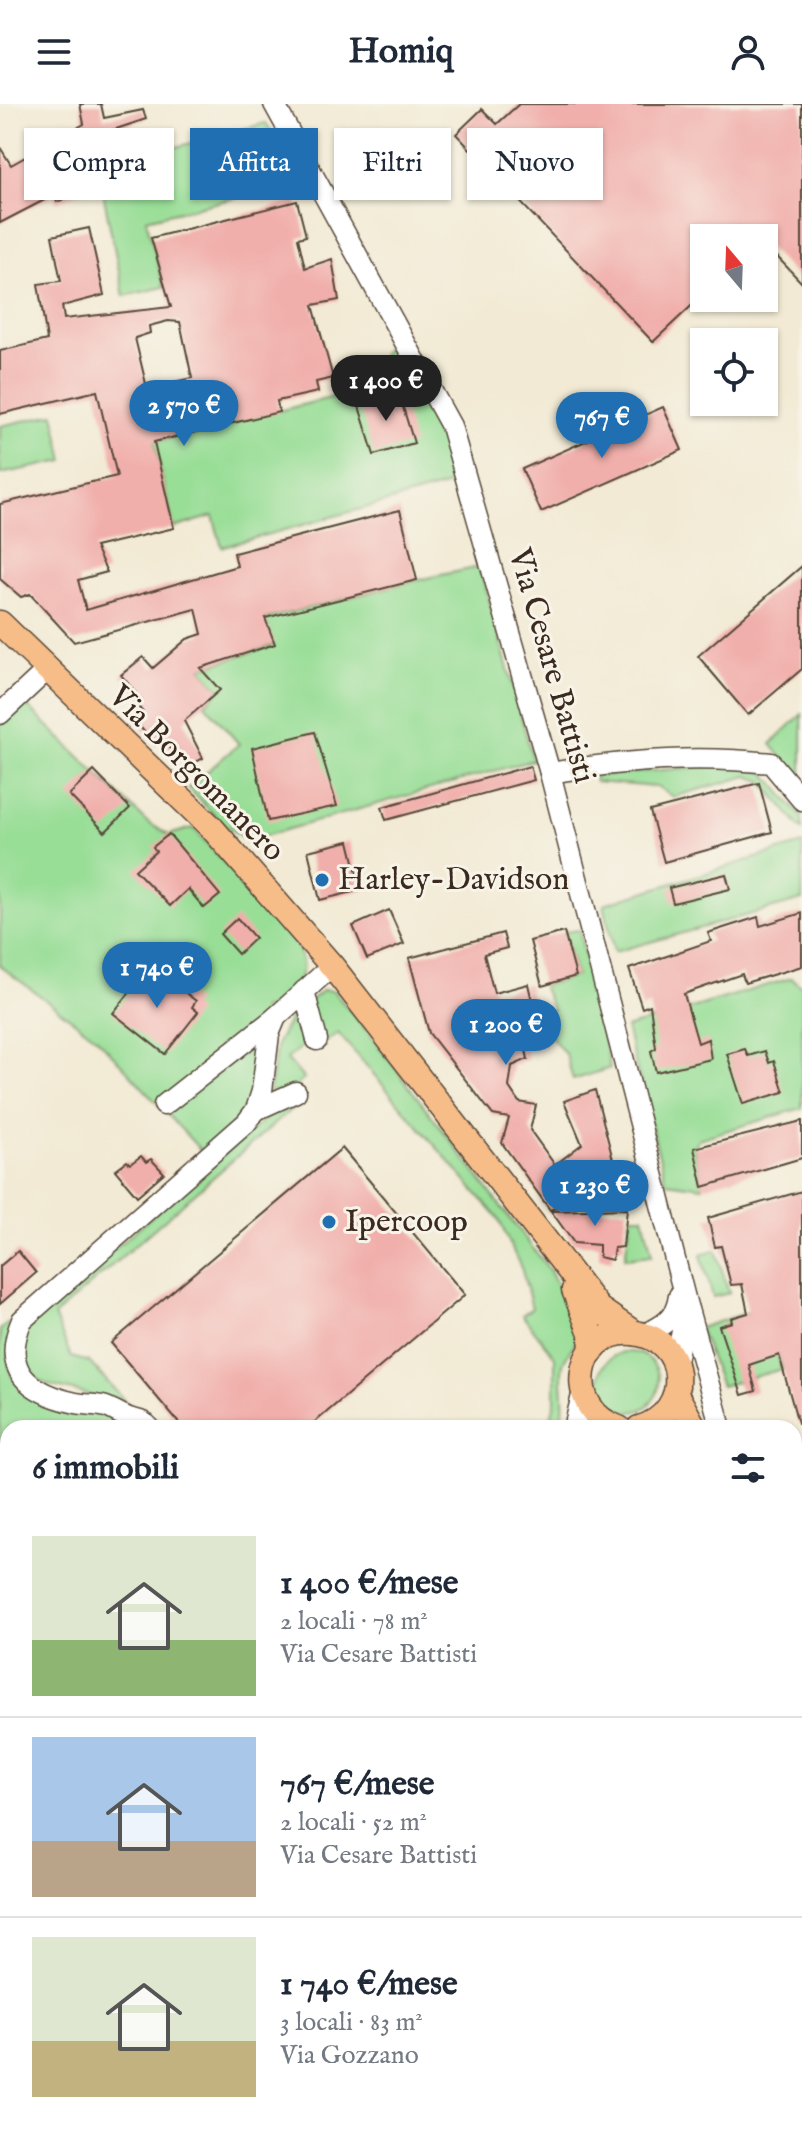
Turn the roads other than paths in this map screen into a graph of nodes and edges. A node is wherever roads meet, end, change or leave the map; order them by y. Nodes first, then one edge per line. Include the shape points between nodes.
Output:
1 (274, 104) edge
2 (0, 623) edge
3 (47, 670) junction
4 (0, 714) edge
5 (550, 773) junction
6 (802, 800) edge
7 (332, 966) junction
8 (304, 991) junction
9 (276, 1017) junction
10 (317, 1040) dead end
11 (296, 1092) dead end
12 (164, 1105) dead end
13 (256, 1110) junction
14 (564, 1266) junction
15 (680, 1280) junction
16 (687, 1306) junction
17 (638, 1334) junction
18 (592, 1351) junction
19 (675, 1366) junction
20 (583, 1391) junction
21 (676, 1394) junction
22 (139, 1420) edge
23 (576, 1420) edge
24 (604, 1420) edge
25 (656, 1420) edge
26 (691, 1420) edge
27 (719, 1420) edge

1 - 5 street, Via Cesare Battisti via 451,426
2 - 3 main road, Via Borgomanero
3 - 4 street
3 - 7 main road, Via Borgomanero via 212,828
5 - 6 street via 723,757 771,763
5 - 15 street, Via Cesare Battisti
7 - 8 street
7 - 14 main road, Via Borgomanero
8 - 9 street
8 - 10 street
9 - 12 street
9 - 13 street
11 - 13 street
13 - 22 street via 22,1320 11,1339 13,1365 32,1389
14 - 17 main road, Via Borgomanero via 599,1309
14 - 18 main road, Via Borgomanero via 591,1333
15 - 16 street, Via Cesare Battisti
15 - 17 street, Via Cesare Battisti via 675,1313 661,1327
16 - 19 street, Via Cesare Battisti
16 - 27 street, Via Cesare Battisti
17 - 18 main road via 610,1337
17 - 19 main road, Via Borgomanero via 663,1347
18 - 20 main road via 583,1368
19 - 21 main road
20 - 23 street
20 - 24 main road via 593,1412
21 - 25 main road
21 - 26 main road

